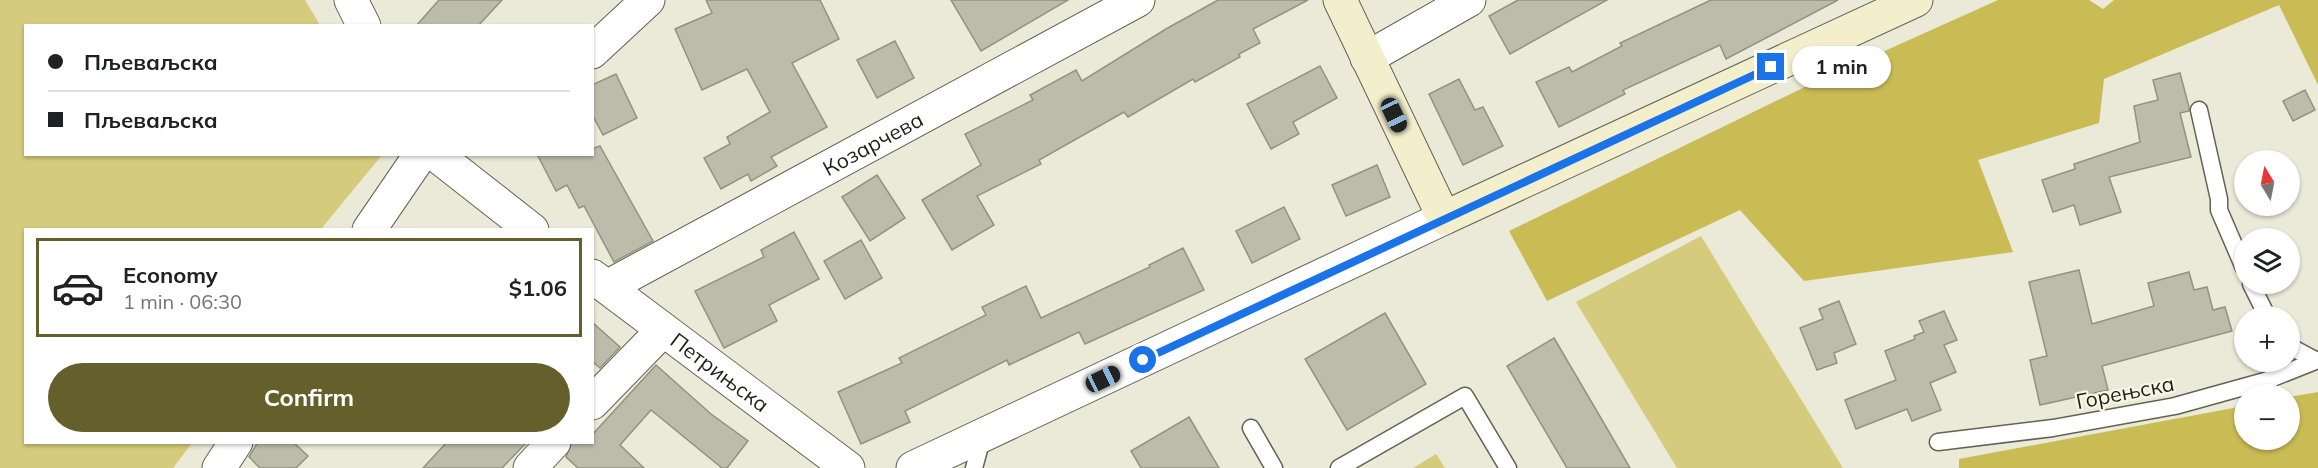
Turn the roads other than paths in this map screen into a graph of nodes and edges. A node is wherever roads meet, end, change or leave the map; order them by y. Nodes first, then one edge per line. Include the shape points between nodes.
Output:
1 (351, 0) edge
2 (648, 0) edge
3 (1138, 0) edge
4 (1340, 0) edge
5 (1468, 0) edge
6 (1916, 0) edge
7 (363, 24) edge
8 (594, 50) edge
9 (1367, 57) junction
10 (2199, 110) dead end
11 (420, 156) edge
12 (438, 156) edge
13 (1444, 218) junction
14 (370, 228) edge
15 (529, 228) edge
16 (2234, 245) edge
17 (600, 282) edge
18 (663, 330) junction
19 (2300, 351) edge
20 (2316, 360) edge
21 (594, 401) edge
22 (1251, 428) dead end
23 (983, 435) junction
24 (1938, 442) dead end
25 (235, 444) edge
26 (552, 444) edge
27 (219, 468) edge
28 (530, 468) edge
29 (848, 468) edge
30 (913, 468) edge
31 (974, 468) edge
32 (1274, 468) edge
33 (1339, 468) edge
34 (1508, 468) edge

1 - 7 street
2 - 8 street
3 - 17 street, Козарчева
4 - 9 street
5 - 9 street
6 - 13 street
9 - 13 street
10 - 16 lane via 2219,210
11 - 14 street
12 - 15 street
13 - 23 street
17 - 18 street, Петрињска
18 - 21 street
18 - 29 street, Петрињска
19 - 20 lane, Горењска
20 - 24 lane, Горењска via 2265,381 2175,406 2054,428
22 - 32 lane
23 - 30 street
23 - 31 lane
25 - 27 street
26 - 28 street
33 - 34 lane via 1465,396

